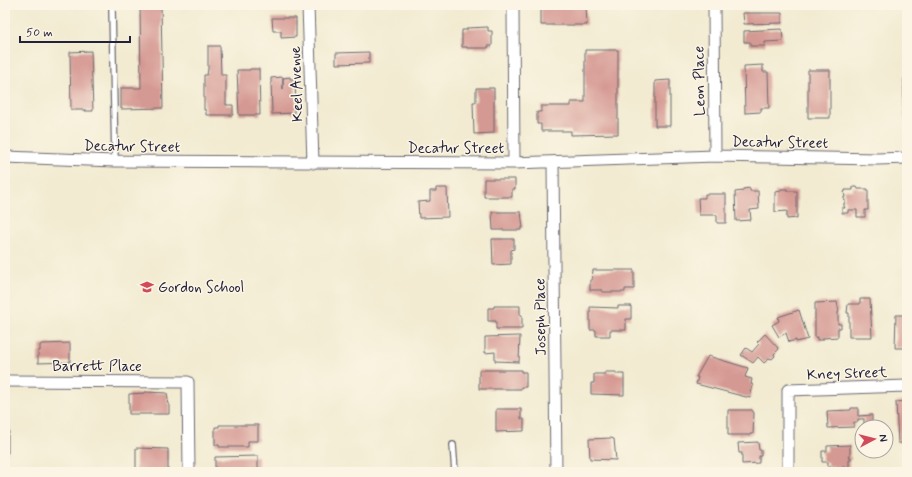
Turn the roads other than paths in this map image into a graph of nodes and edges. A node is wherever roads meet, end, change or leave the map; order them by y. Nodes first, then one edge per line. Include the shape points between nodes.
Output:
1 (308, 5) edge
2 (513, 5) edge
3 (714, 5) edge
4 (112, 8) dead end
5 (715, 156) junction
6 (5, 157) edge
7 (907, 158) edge
8 (115, 161) junction
9 (313, 162) junction
10 (514, 163) junction
11 (553, 163) junction
12 (5, 381) edge
13 (907, 386) edge
14 (453, 445) dead end
15 (190, 472) edge
16 (455, 472) edge
17 (556, 472) edge
18 (788, 472) edge

1 - 9 street, Keel Avenue
2 - 10 street
3 - 5 street, Leon Place
4 - 8 lane
5 - 7 street, Decatur Street
5 - 11 street, Decatur Street
6 - 8 street, Decatur Street
8 - 9 street, Decatur Street
9 - 10 street, Decatur Street
10 - 11 street, Decatur Street
11 - 17 street, Joseph Place
12 - 15 street, Barrett Place via 188,382
13 - 18 street, Kney Street via 788,390
14 - 16 lane

